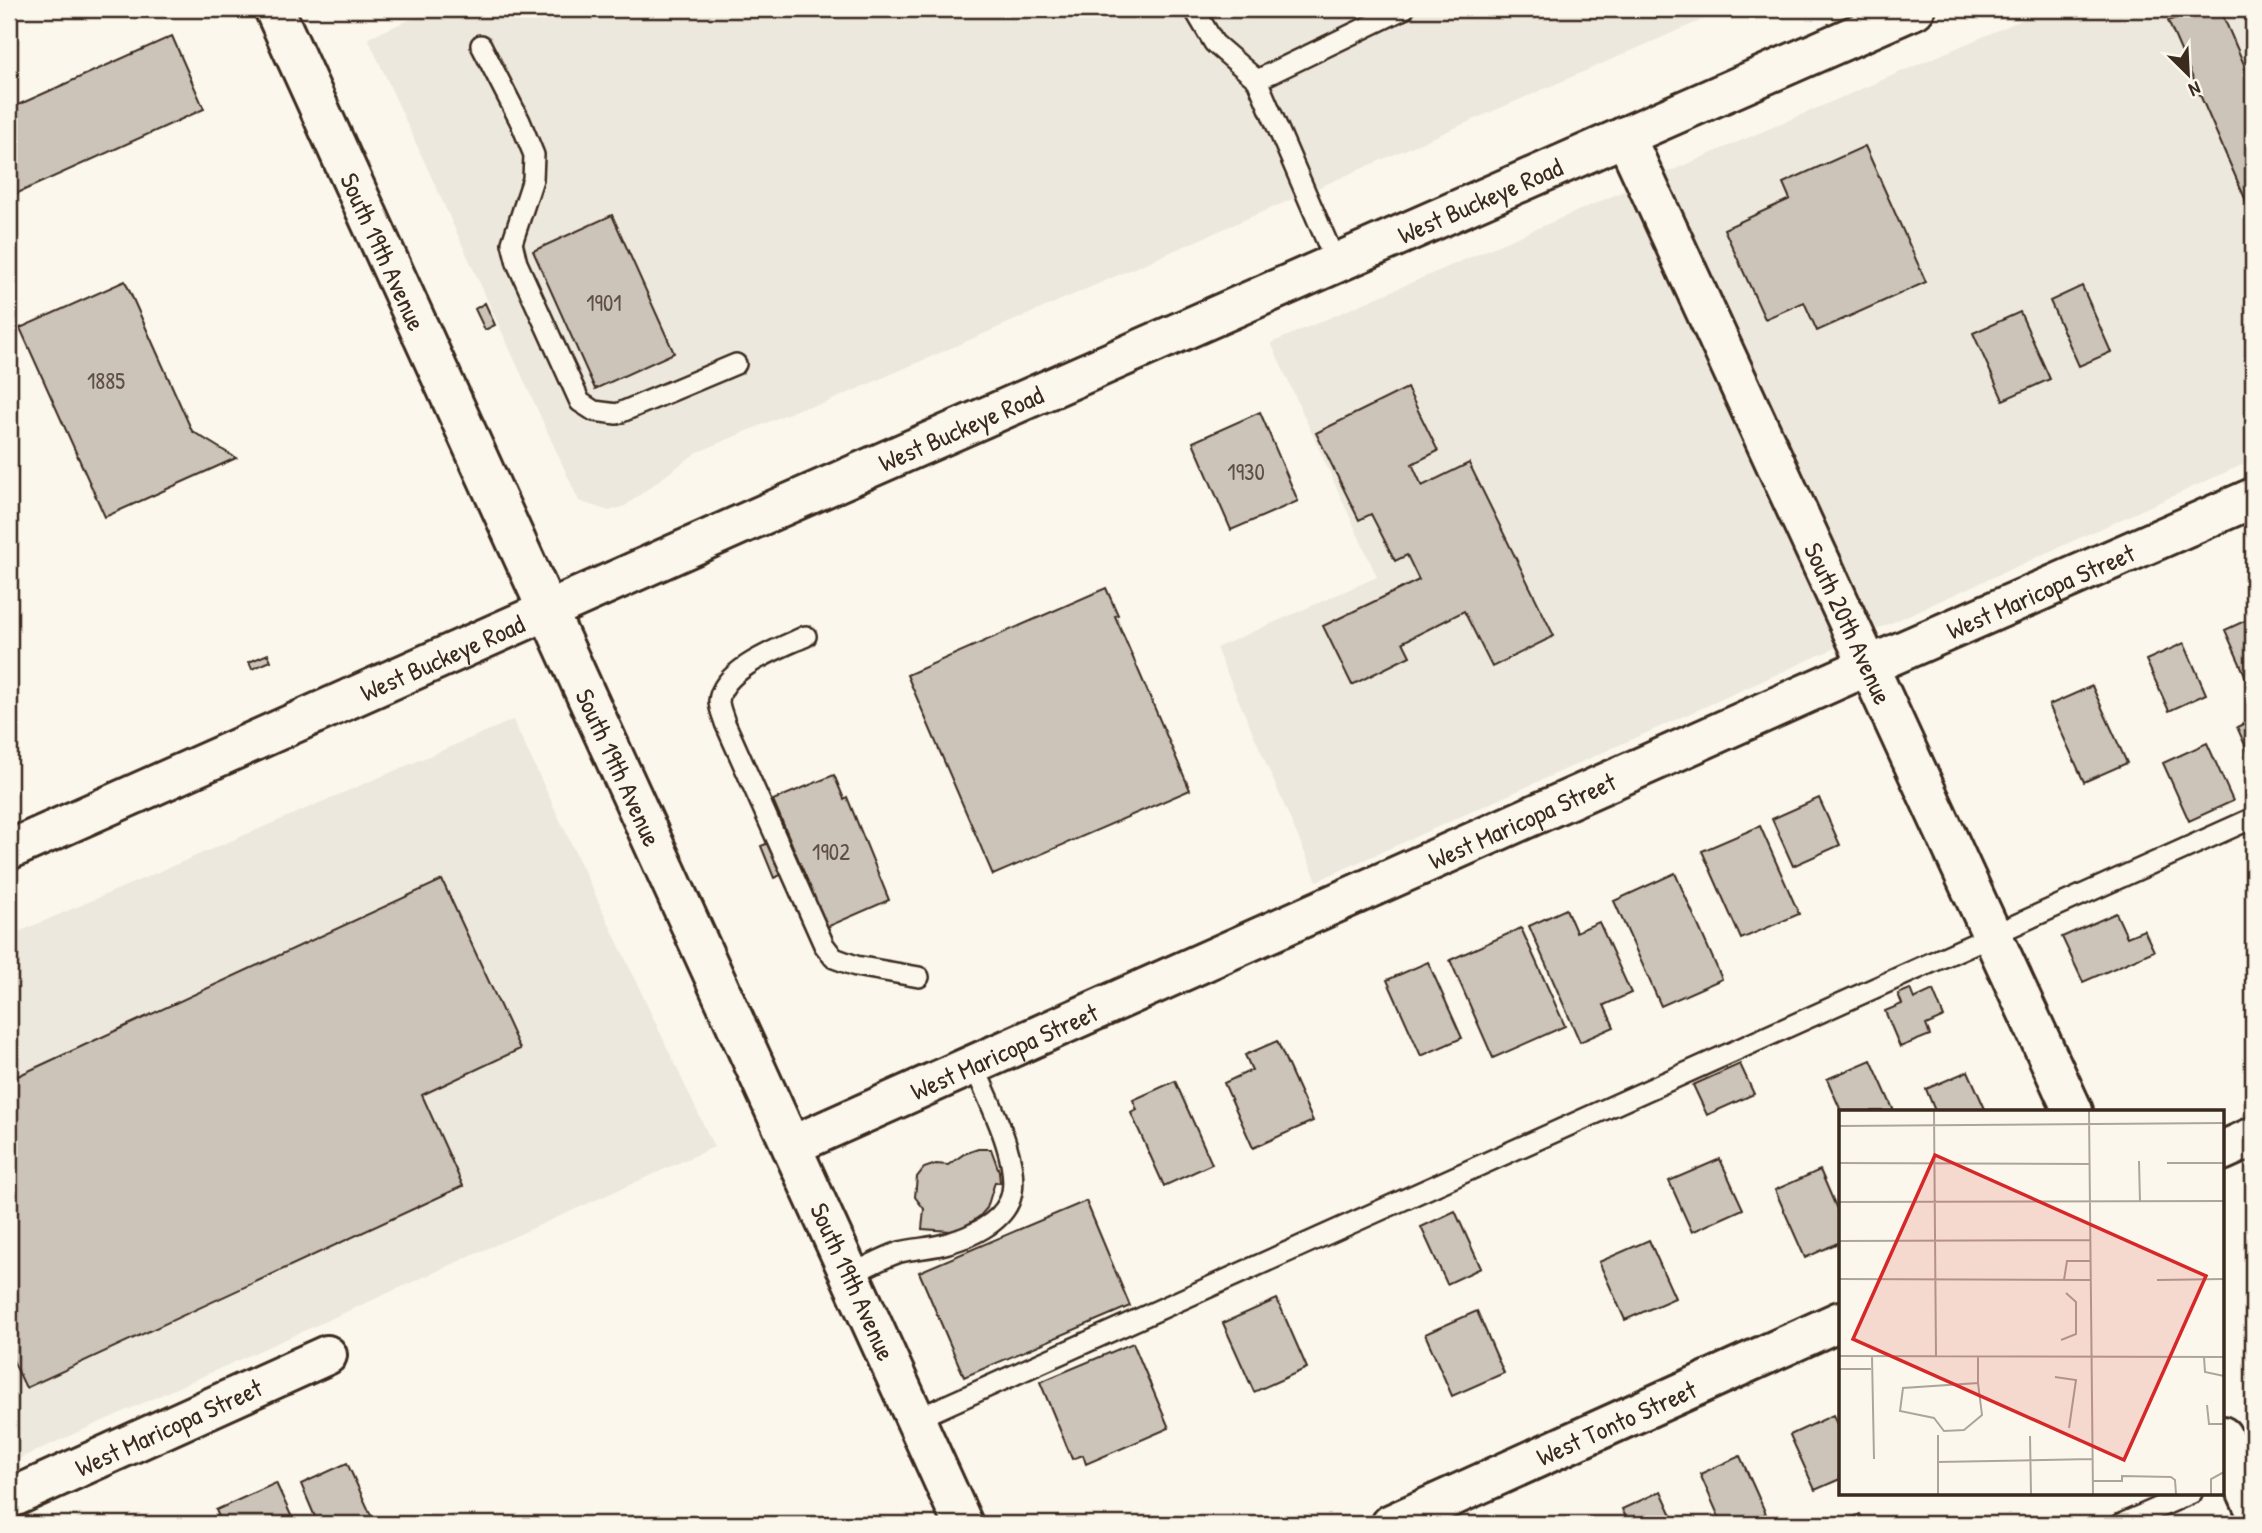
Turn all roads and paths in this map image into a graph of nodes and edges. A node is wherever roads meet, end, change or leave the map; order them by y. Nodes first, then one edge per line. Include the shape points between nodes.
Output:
1 (274, 9) edge
2 (1194, 9) edge
3 (1404, 9) edge
4 (1915, 9) edge
5 (481, 45) dead end
6 (1257, 80) junction
7 (1625, 136) junction
8 (1336, 262) junction
9 (736, 364) dead end
10 (2253, 498) edge
11 (546, 611) junction
12 (806, 636) dead end
13 (1868, 666) junction
14 (2253, 818) edge
15 (9, 850) edge
16 (1991, 935) junction
17 (919, 977) dead end
18 (973, 1065) junction
19 (2073, 1110) edge
20 (2253, 1137) edge
21 (793, 1144) junction
22 (2224, 1150) edge
23 (851, 1274) junction
24 (1839, 1321) edge
25 (327, 1355) dead end
26 (916, 1419) junction
27 (2224, 1440) edge
28 (2242, 1480) edge
29 (2190, 1494) edge
30 (9, 1499) edge
31 (963, 1524) edge
32 (1391, 1524) edge
33 (2121, 1524) edge

1 - 11 main road, South 19th Avenue
2 - 6 lane via 1214,43
3 - 6 lane
4 - 7 main road, West Buckeye Road
5 - 9 lane via 534,155 533,179 512,243 517,263 580,402 594,411 617,414
6 - 8 lane
7 - 8 main road, West Buckeye Road
7 - 13 main road, South 20th Avenue
8 - 11 main road, West Buckeye Road
10 - 13 main road, West Maricopa Street
11 - 15 main road, West Buckeye Road
11 - 21 main road, South 19th Avenue
12 - 17 lane via 753,661 723,686 719,703 724,723 824,946 834,958
13 - 16 main road, South 20th Avenue
13 - 18 main road, West Maricopa Street
14 - 16 lane
16 - 19 main road, South 20th Avenue
16 - 26 lane
18 - 21 main road, West Maricopa Street
18 - 23 lane via 1011,1163 1009,1203 975,1234 899,1252
20 - 22 main road
21 - 23 main road, South 19th Avenue
23 - 26 main road, South 19th Avenue
24 - 32 main road, West Tonto Street
25 - 30 main road, West Maricopa Street
26 - 31 main road, South 19th Avenue
27 - 28 main road
29 - 33 lane

